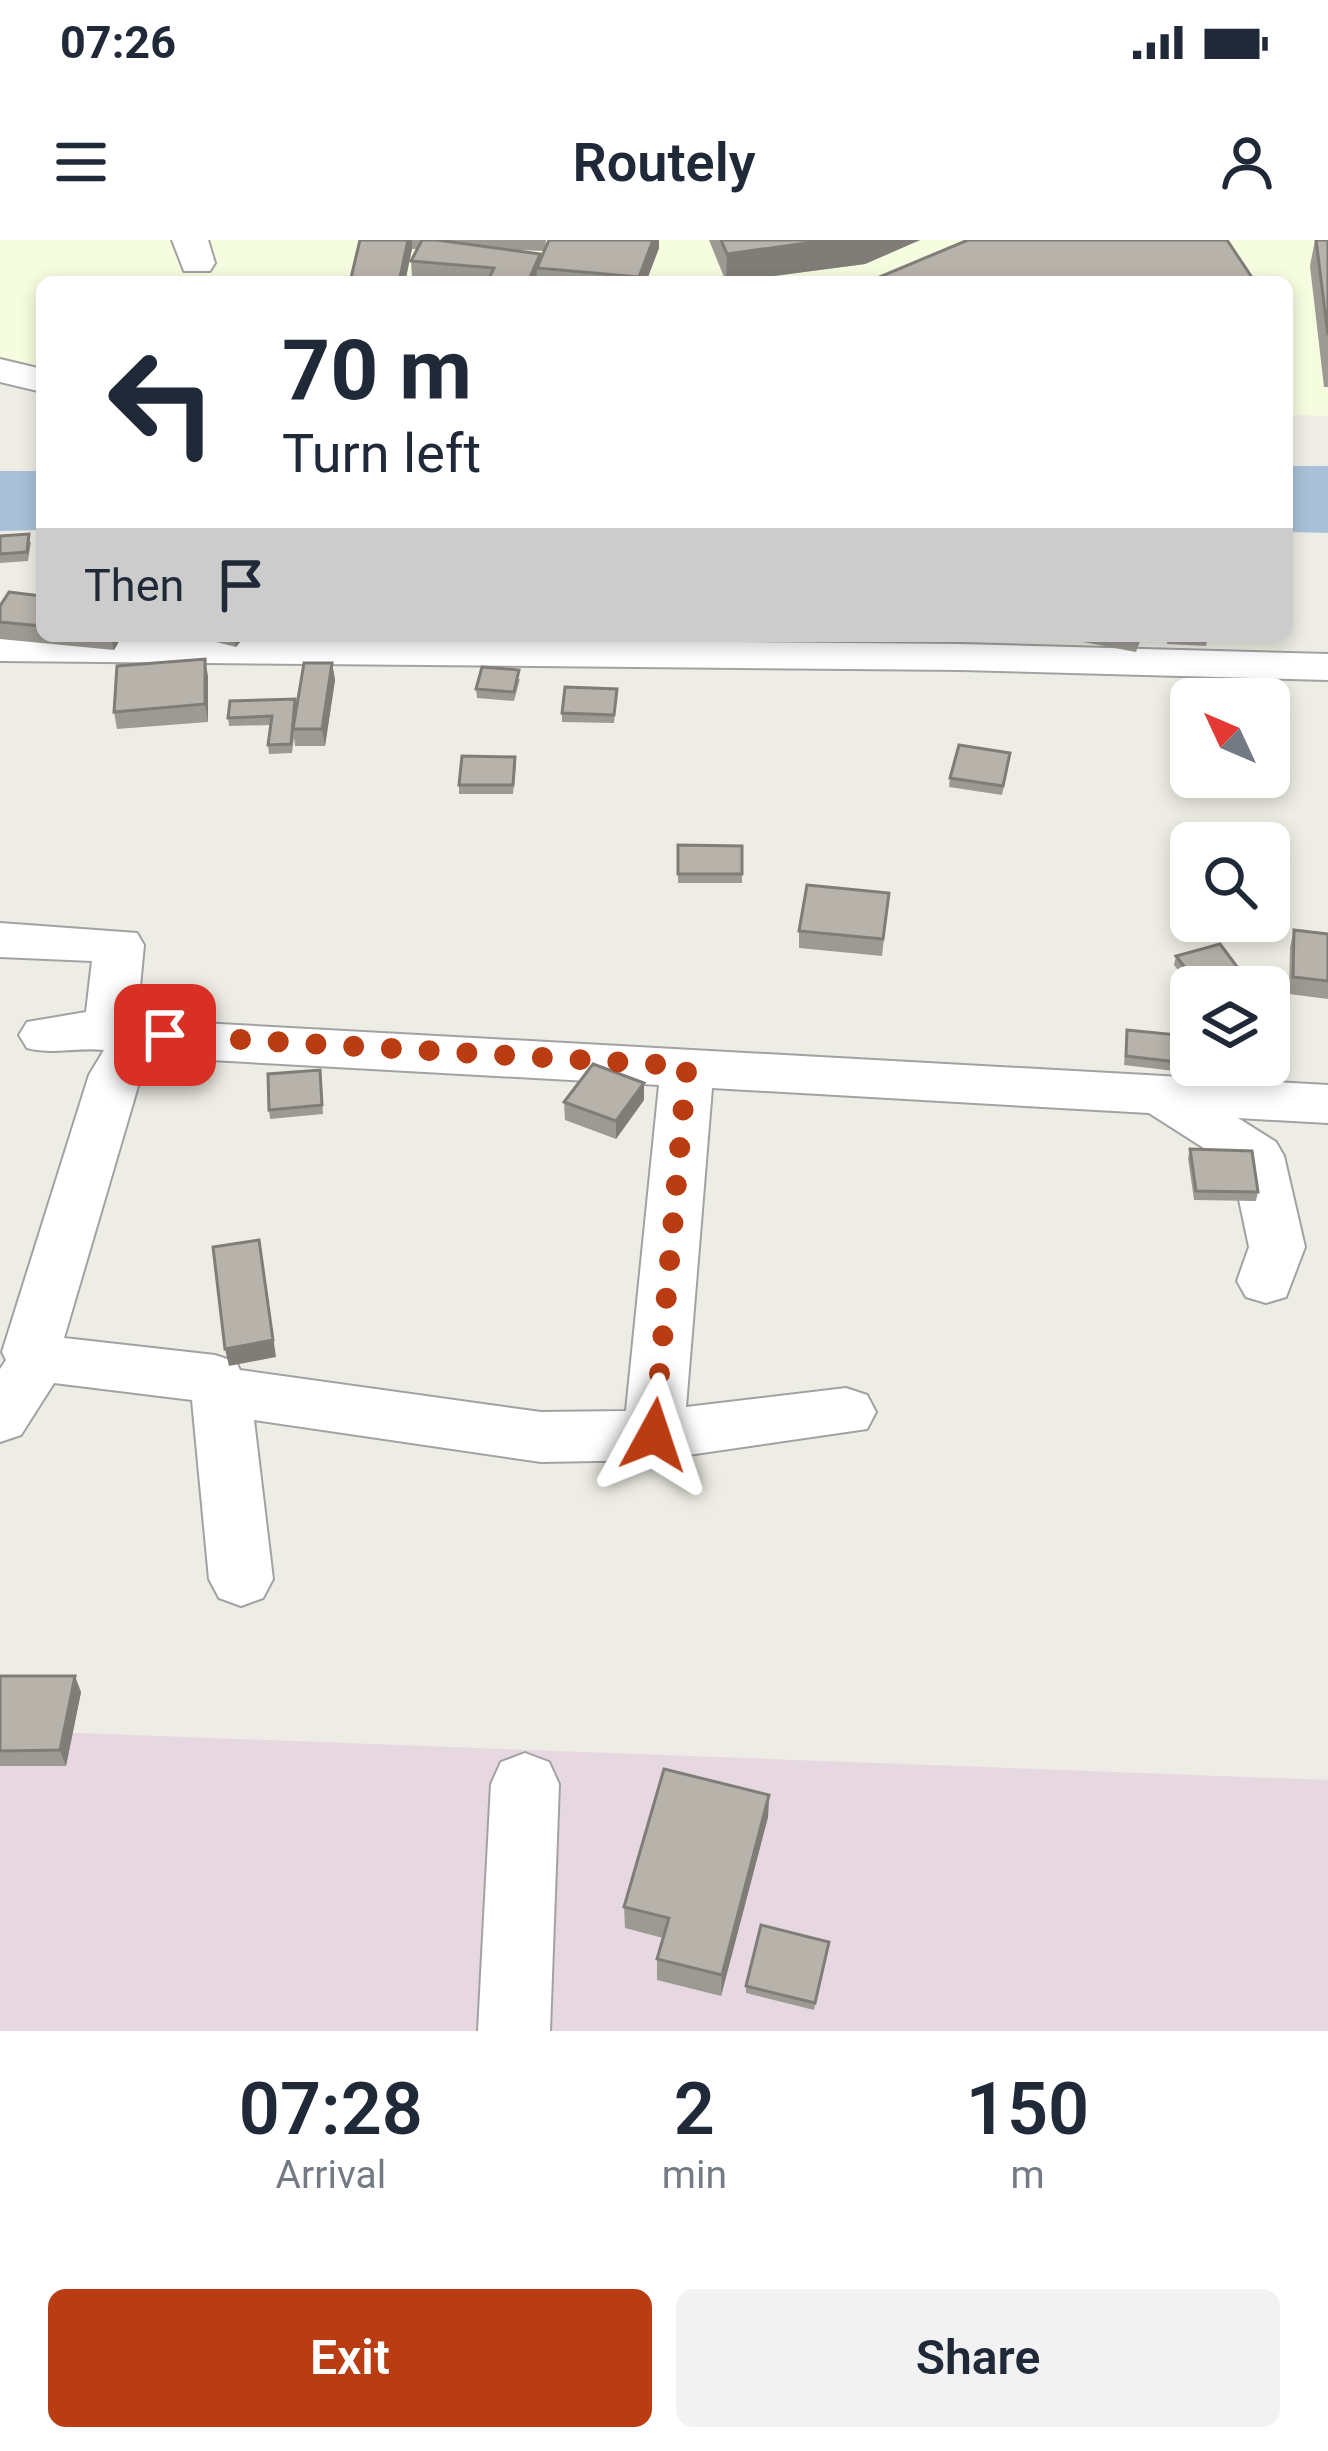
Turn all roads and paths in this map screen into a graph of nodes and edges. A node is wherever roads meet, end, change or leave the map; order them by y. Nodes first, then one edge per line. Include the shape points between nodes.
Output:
1 (0, 370) edge
2 (36, 379) edge
3 (0, 648) edge
4 (1328, 667) edge
5 (0, 940) edge
6 (45, 1035) dead end
7 (129, 1036) junction
8 (687, 1066) junction
9 (1159, 1094) junction
10 (1328, 1104) edge
11 (1266, 1281) dead end
12 (39, 1358) junction
13 (221, 1391) junction
14 (846, 1412) dead end
15 (0, 1418) edge
16 (654, 1435) junction
17 (241, 1579) dead end
18 (525, 1784) dead end
19 (514, 2031) edge

1 - 2 street
3 - 4 street
5 - 7 street via 118,945
6 - 7 street via 77,1029
7 - 8 street
7 - 12 street via 134,1046 115,1076 30,1342
8 - 9 street
8 - 16 street
9 - 10 street
9 - 11 street via 1257,1156 1276,1247
12 - 13 street via 201,1374
12 - 15 street
13 - 16 street via 541,1437
13 - 17 street
14 - 16 street
18 - 19 street

